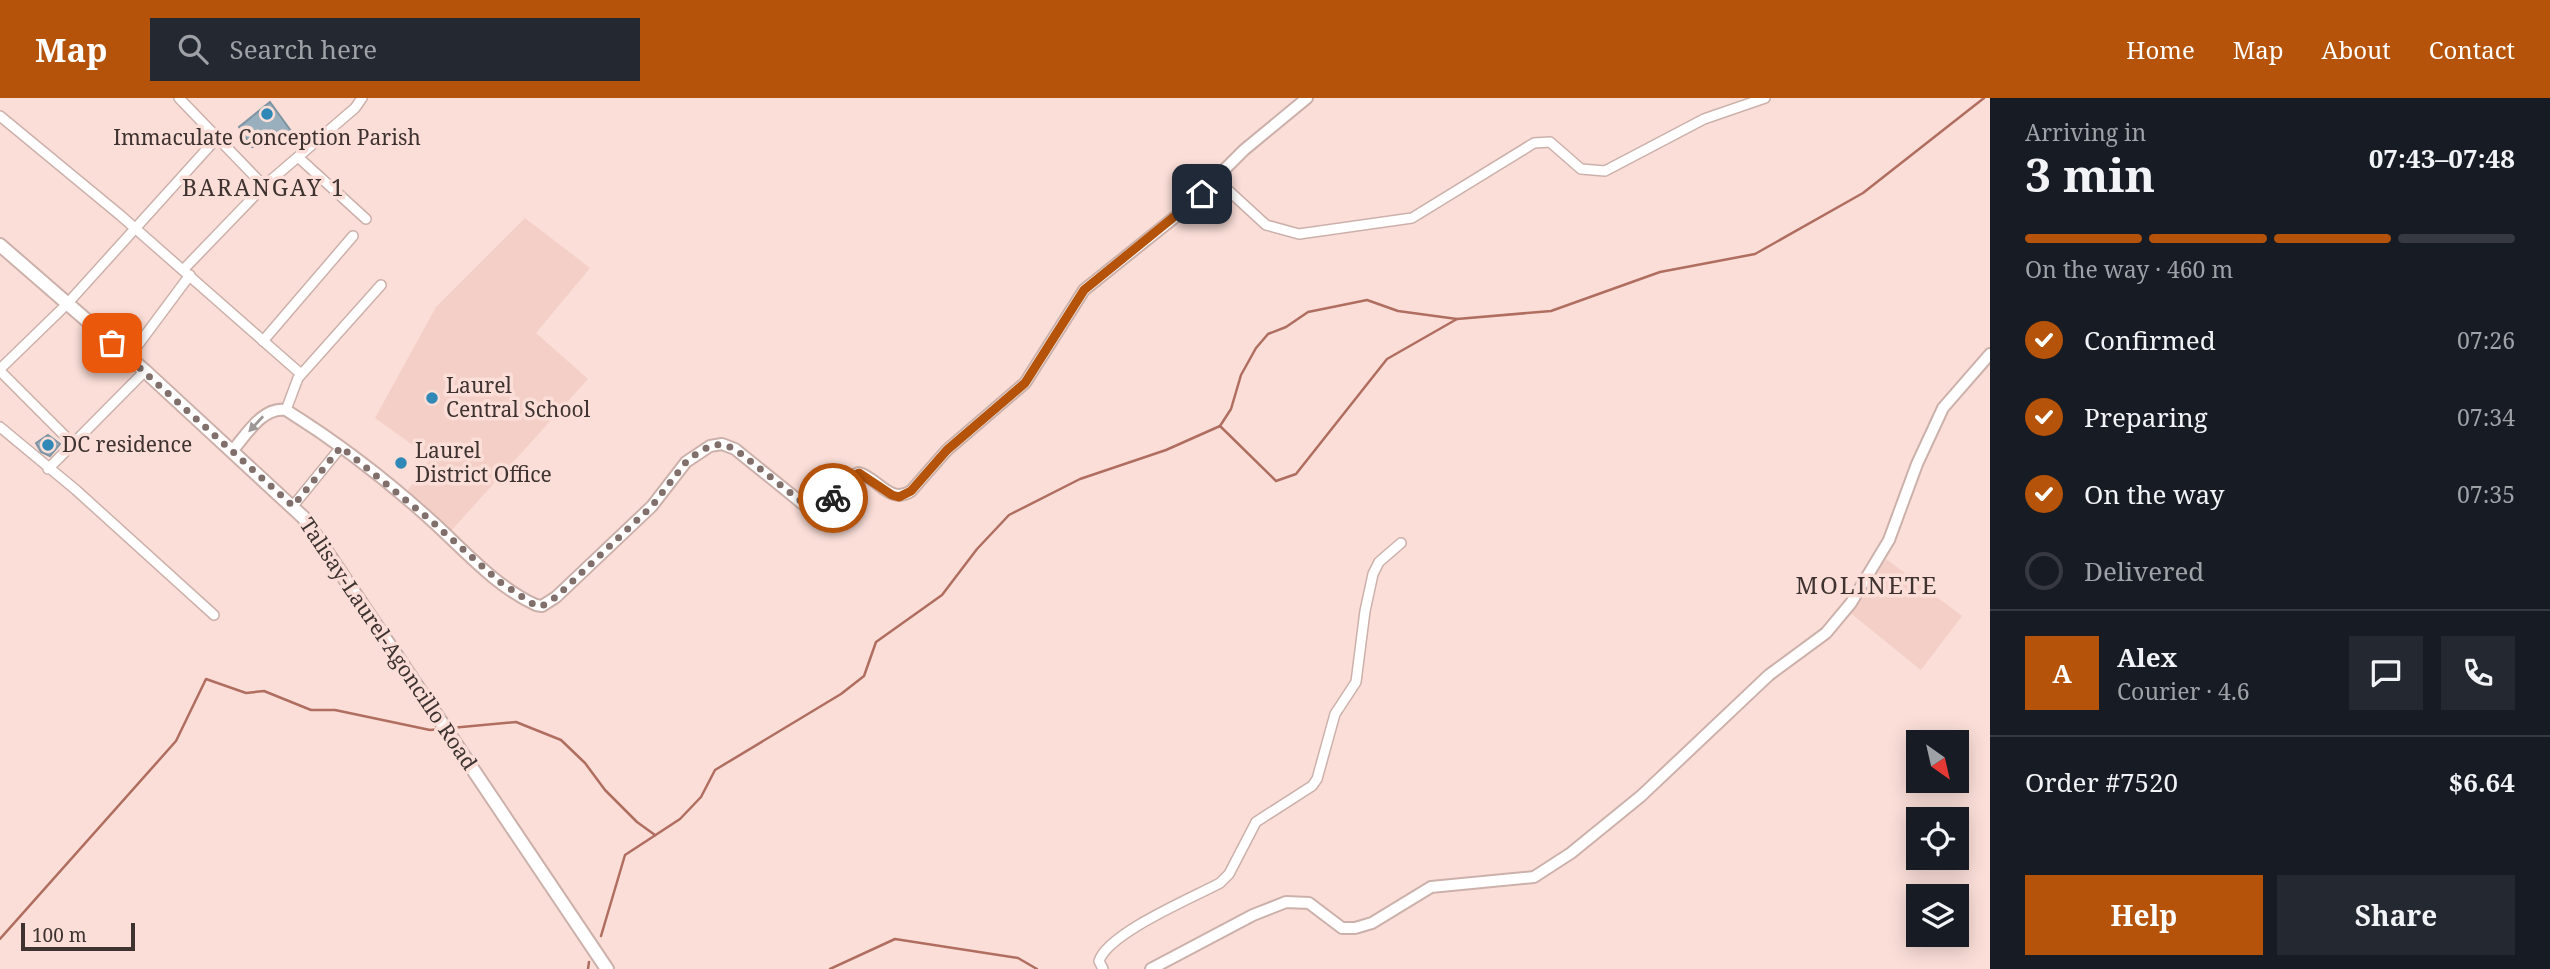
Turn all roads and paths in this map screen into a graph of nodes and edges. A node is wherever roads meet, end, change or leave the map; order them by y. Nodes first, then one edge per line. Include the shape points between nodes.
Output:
1 (179, 98) edge
2 (362, 98) edge
3 (1307, 98) edge
4 (1765, 98) edge
5 (0, 116) edge
6 (216, 139) junction
7 (298, 158) junction
8 (1216, 179) junction
9 (264, 186) junction
10 (366, 219) dead end
11 (136, 228) junction
12 (353, 236) dead end
13 (0, 245) edge
14 (187, 273) junction
15 (381, 285) dead end
16 (67, 304) junction
17 (263, 341) junction
18 (1990, 354) edge
19 (129, 357) junction
20 (0, 370) edge
21 (145, 371) junction
22 (301, 374) junction
23 (286, 410) junction
24 (0, 427) edge
25 (72, 443) junction
26 (341, 447) junction
27 (233, 450) junction
28 (48, 469) junction
29 (293, 506) junction
30 (1401, 543) dead end
31 (214, 615) dead end
32 (607, 969) edge
33 (1103, 969) edge
34 (1151, 969) edge

1 - 6 street
2 - 7 street
3 - 8 street
4 - 8 street via 1704,119 1605,171 1581,169 1550,142 1534,143 1412,218 1299,234 1266,225
5 - 11 street
6 - 9 street
6 - 11 street
7 - 9 street
7 - 10 street
8 - 26 street via 1084,290 1025,383 947,450 911,491 899,497 859,473 846,479 829,504 816,510 735,449 710,446 686,462 646,512 542,606 500,582
9 - 14 street
11 - 14 street
11 - 16 street
12 - 17 street
13 - 16 main road, Talisay-Laurel-Agoncillo Road
14 - 17 street
14 - 19 street
15 - 22 street
16 - 19 main road, Talisay-Laurel-Agoncillo Road
16 - 20 street
17 - 22 street
18 - 34 street via 1943,408 1889,540 1851,603 1826,633 1759,684 1641,796 1571,853 1534,877 1431,887 1372,923 1355,928 1342,928 1308,903 1286,902
19 - 21 main road, Talisay-Laurel-Agoncillo Road
20 - 25 street
21 - 25 street
21 - 27 main road, Talisay-Laurel-Agoncillo Road
22 - 23 street
23 - 26 street
23 -> 27 street via 262,417
24 - 28 street
25 - 28 street
26 - 29 street
27 - 29 main road, Talisay-Laurel-Agoncillo Road
28 - 31 street
29 - 32 main road, Talisay-Laurel-Agoncillo Road
30 - 33 street via 1379,562 1373,574 1356,682 1335,714 1317,779 1256,822 1220,883 1121,935 1102,952 1099,961

